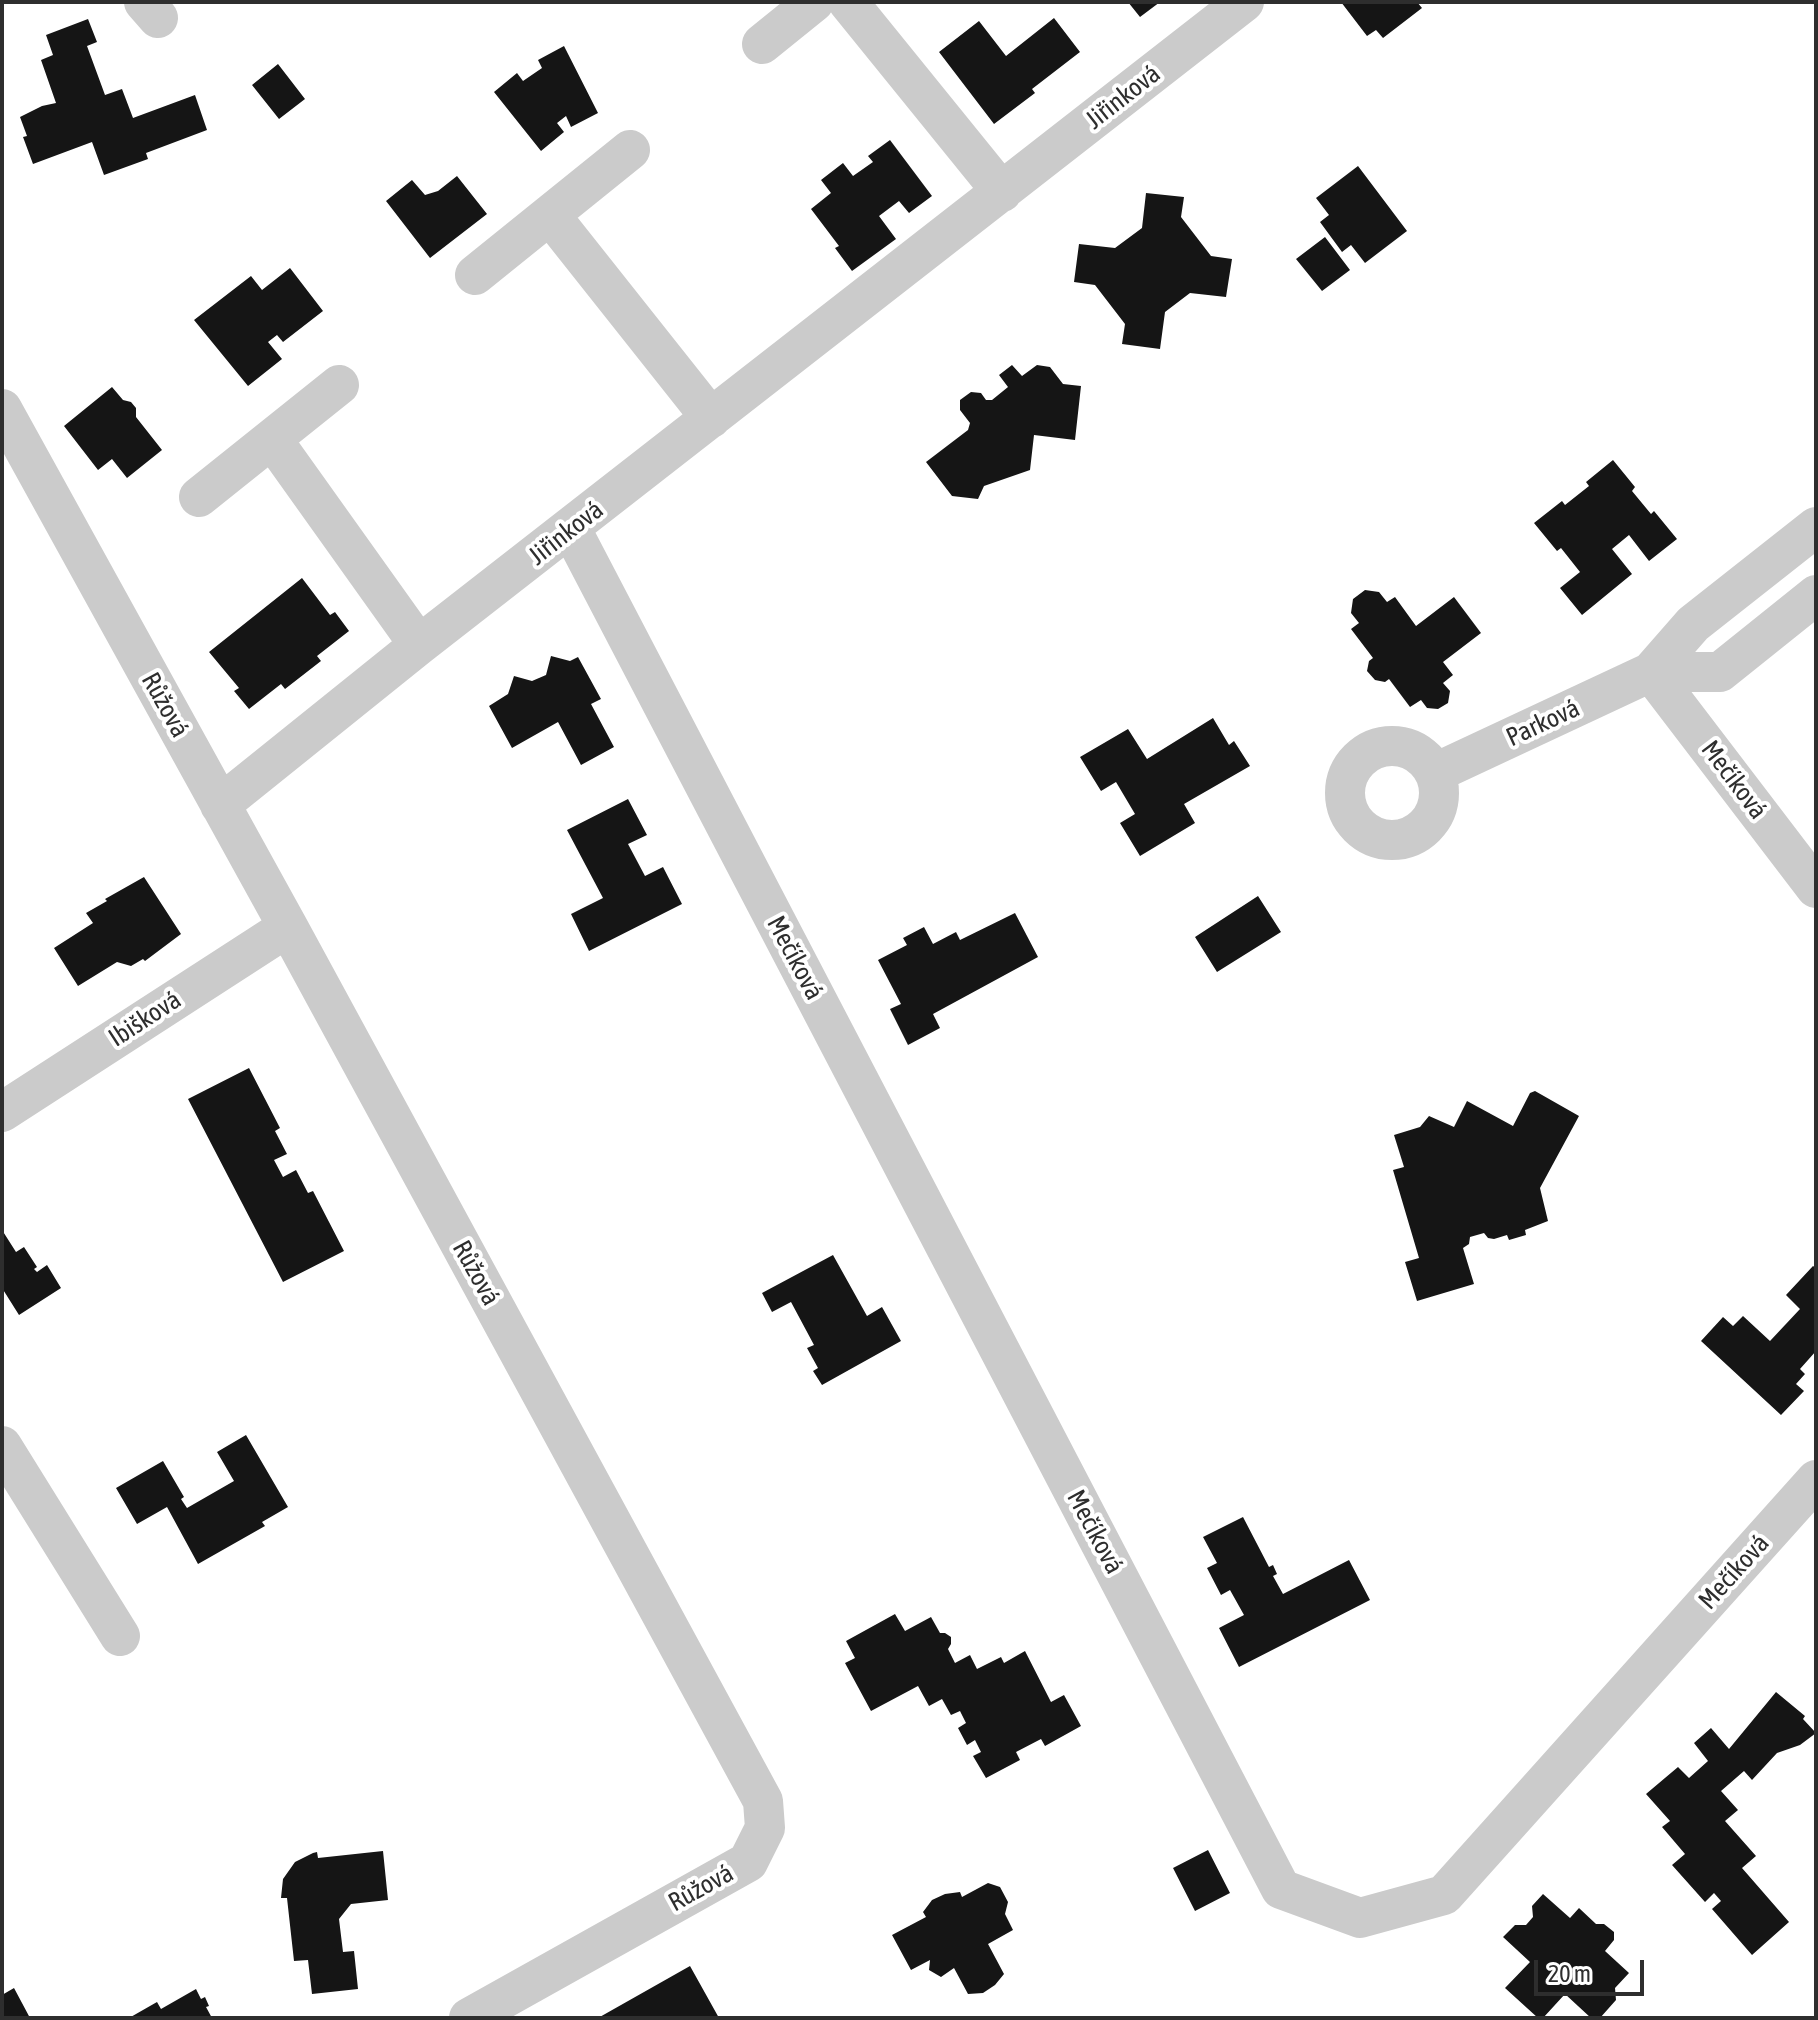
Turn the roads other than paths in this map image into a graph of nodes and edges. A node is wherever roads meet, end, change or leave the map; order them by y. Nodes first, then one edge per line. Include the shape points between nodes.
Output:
1 (814, 2) edge
2 (848, 2) edge
3 (1244, 2) edge
4 (762, 44) dead end
5 (630, 150) dead end
6 (1002, 192) junction
7 (550, 215) junction
8 (475, 275) dead end
9 (339, 385) dead end
10 (2, 409) edge
11 (711, 418) junction
12 (272, 439) junction
13 (199, 497) dead end
14 (1816, 527) edge
15 (571, 529) junction
16 (1816, 595) edge
17 (419, 645) junction
18 (1651, 672) junction
19 (1435, 773) dead end
20 (220, 805) junction
21 (1816, 888) edge
22 (288, 927) junction
23 (2, 1112) edge
24 (2, 1446) edge
25 (1816, 1480) edge
26 (120, 1636) dead end
27 (469, 2018) edge

1 - 4 street
2 - 6 street
3 - 6 street, Jiřinková
5 - 7 street
6 - 11 street, Jiřinková
7 - 8 street
7 - 11 street
9 - 12 street
10 - 20 street, Růžová
11 - 15 street, Jiřinková
12 - 13 street
12 - 17 street
14 - 18 street, Parková via 1693,624
15 - 17 street, Jiřinková
15 - 25 street, Mečíková via 1281,1889 1360,1918 1444,1895
16 - 18 street, Parková via 1720,672
17 - 20 street, Jiřinková
18 - 19 street, Parková
18 - 21 street, Mečíková
20 - 22 street, Růžová
22 - 23 street, Ibišková
22 - 27 street, Růžová via 763,1801 765,1828 748,1862
24 - 26 street

